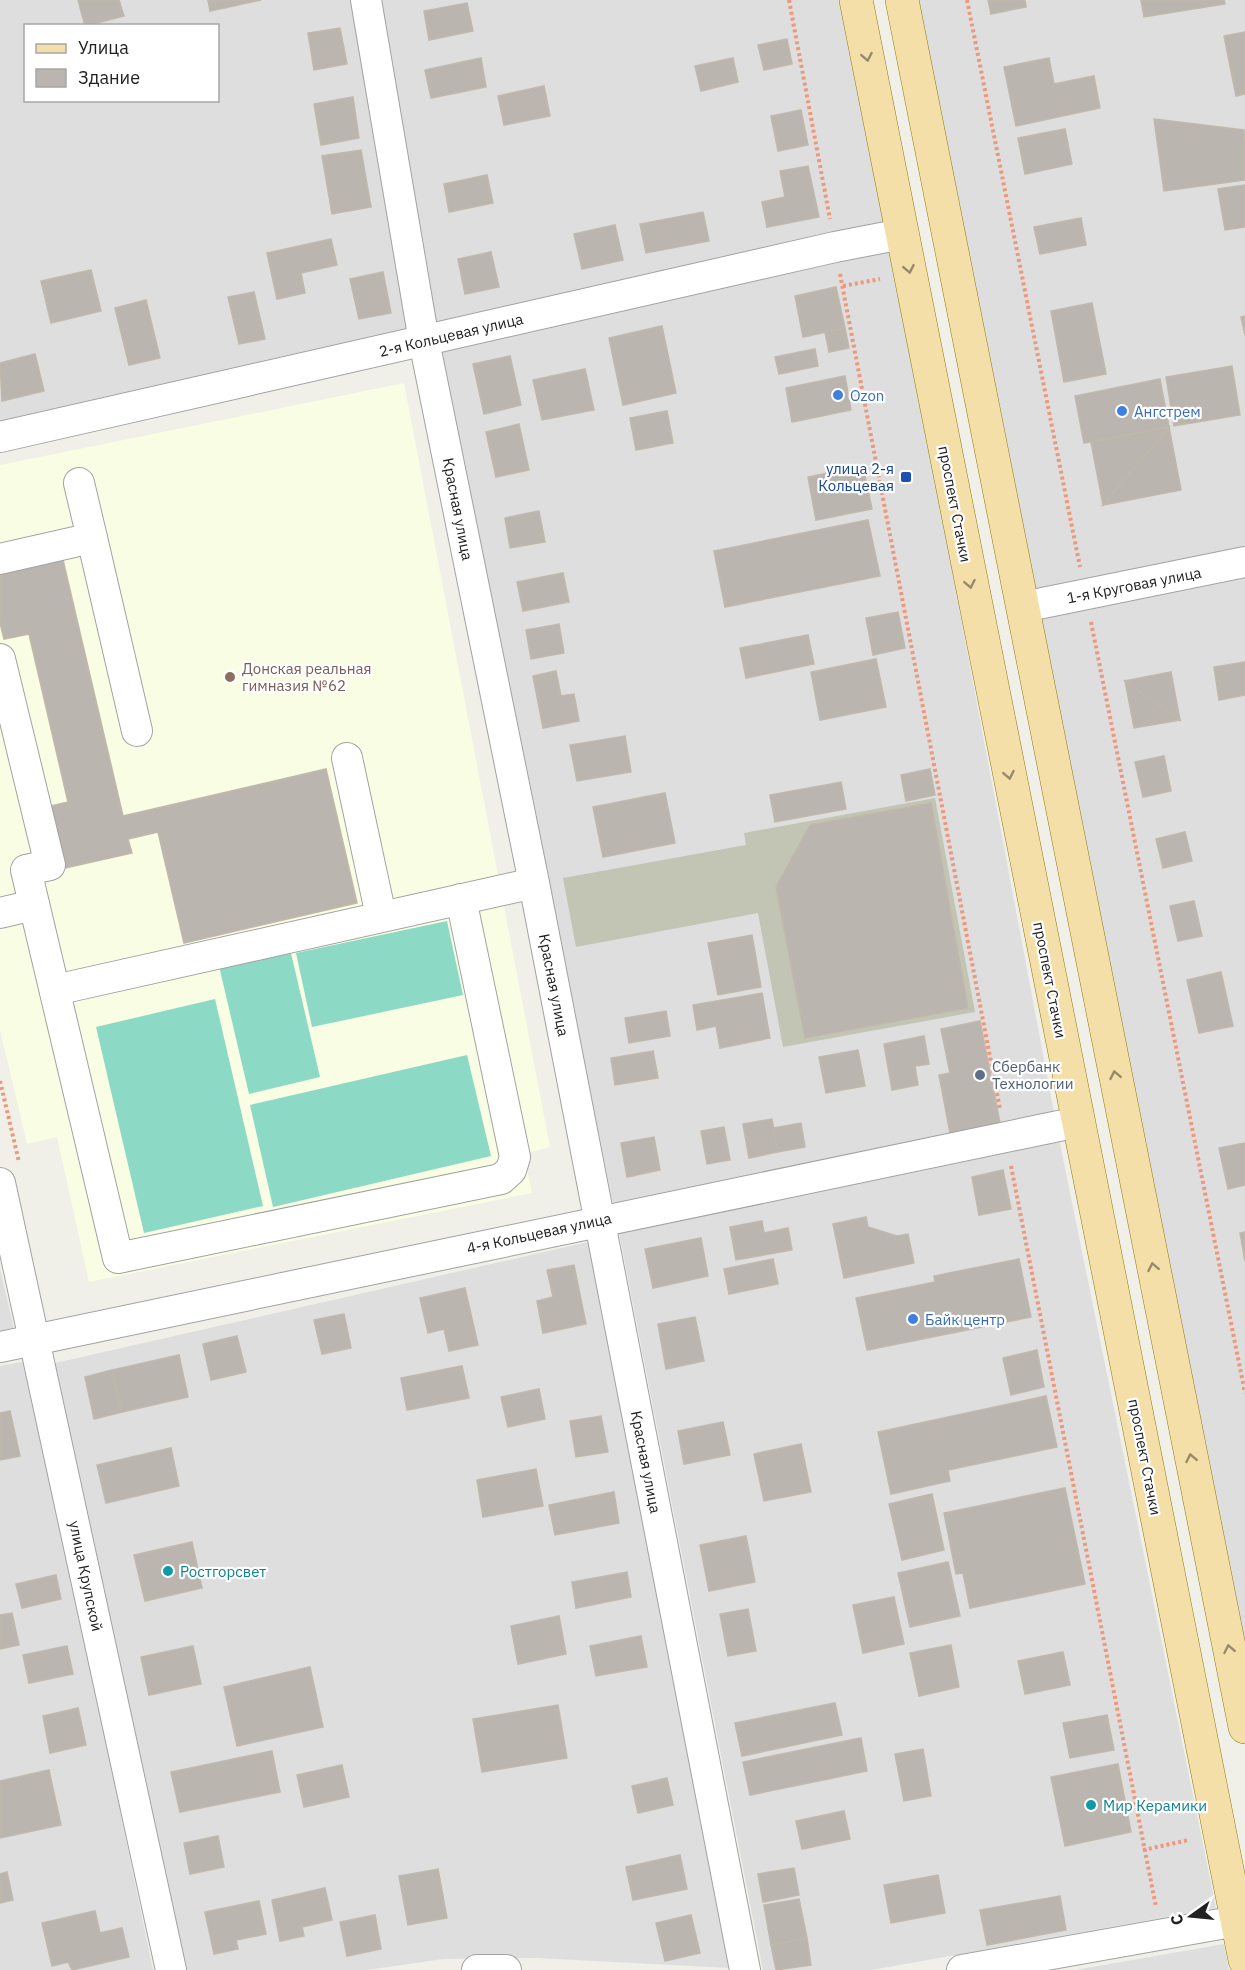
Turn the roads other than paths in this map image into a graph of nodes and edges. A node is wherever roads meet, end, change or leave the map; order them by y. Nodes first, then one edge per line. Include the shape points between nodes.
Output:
1 (366, 0) edge
2 (856, 0) edge
3 (902, 0) edge
4 (902, 234) junction
5 (424, 341) junction
6 (0, 437) edge
7 (79, 483) dead end
8 (92, 538) junction
9 (0, 559) edge
10 (1245, 562) edge
11 (1023, 606) junction
12 (0, 659) edge
13 (137, 731) dead end
14 (347, 758) dead end
15 (534, 883) junction
16 (461, 899) junction
17 (34, 905) junction
18 (0, 913) edge
19 (381, 916) junction
20 (55, 990) junction
21 (1078, 1122) junction
22 (0, 1183) edge
23 (599, 1221) junction
24 (35, 1340) junction
25 (0, 1347) edge
26 (1245, 1727) edge
27 (1237, 1921) junction
28 (1245, 1960) edge
29 (171, 1970) edge
30 (477, 1970) edge
31 (506, 1970) edge
32 (745, 1970) edge
33 (962, 1970) edge

1 - 5 street, Красная улица
2 -> 4 main road, проспект Стачки
3 - 11 main road
4 - 5 street, 2-я Кольцевая улица
4 -> 21 main road, проспект Стачки
5 - 6 street, 2-я Кольцевая улица
5 - 15 street, Красная улица
7 - 8 street
8 - 9 street
8 - 13 street
10 - 11 street, 1-я Круговая улица
26 -> 11 main road
12 - 17 street via 50,865 26,870
14 - 19 street
15 - 16 street
15 - 23 street, Красная улица
16 - 19 street
16 - 20 street via 515,1157 512,1170 501,1179 118,1258
17 - 18 street
17 - 20 street
19 - 20 street
21 - 23 street, 4-я Кольцевая улица
21 - 27 main road, проспект Стачки
22 - 24 street, улица Крупской
23 - 24 street, 4-я Кольцевая улица
23 - 32 street, Красная улица
24 - 25 street, 4-я Кольцевая улица
24 - 29 street, улица Крупской
27 - 28 main road, проспект Стачки
27 - 33 street
30 - 31 street

